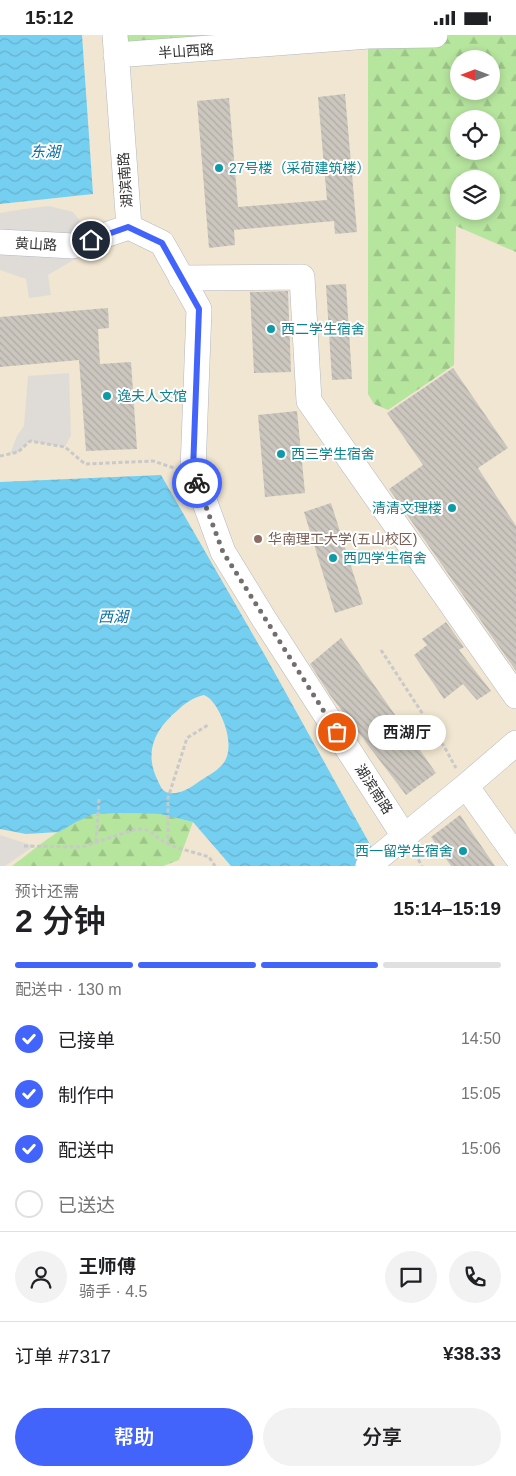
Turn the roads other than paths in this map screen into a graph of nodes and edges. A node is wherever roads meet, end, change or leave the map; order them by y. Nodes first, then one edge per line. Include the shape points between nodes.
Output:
1 (435, 35) edge
2 (121, 48) edge
3 (137, 231) junction
4 (0, 242) edge
5 (182, 278) junction
6 (516, 696) edge
7 (516, 744) edge
8 (466, 786) junction
9 (404, 836) junction
10 (516, 856) edge
11 (374, 860) edge

1 - 2 street, 半山西路
2 - 3 street, 湖滨南路
3 - 4 street, 黄山路 via 73,246
3 - 5 street, 湖滨南路 via 162,243
5 - 6 street via 302,277 310,401
5 - 9 street, 湖滨南路 via 199,309 193,470 223,552
7 - 8 street
8 - 9 street
8 - 10 street
9 - 11 street

